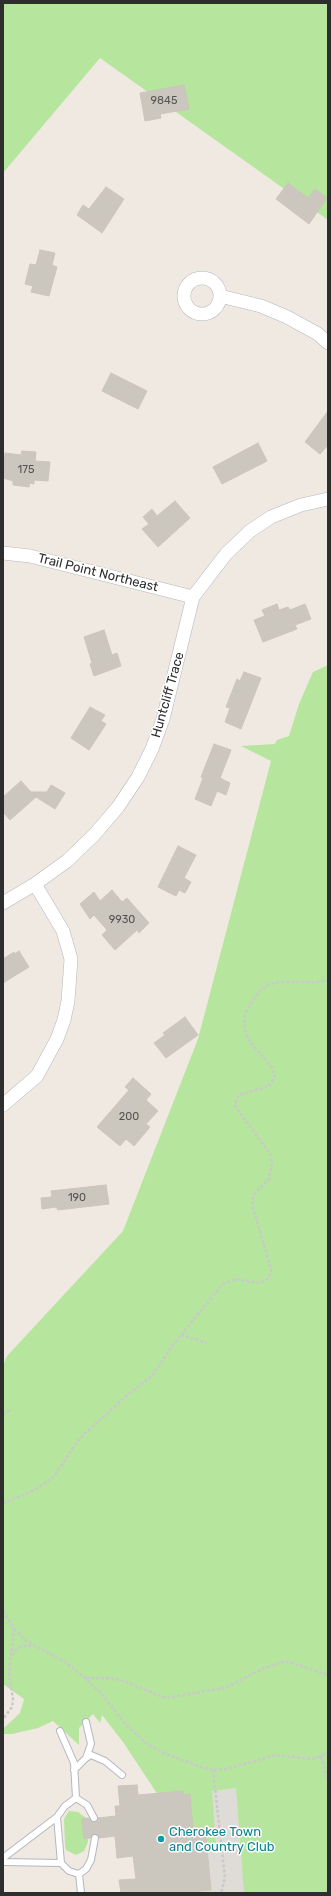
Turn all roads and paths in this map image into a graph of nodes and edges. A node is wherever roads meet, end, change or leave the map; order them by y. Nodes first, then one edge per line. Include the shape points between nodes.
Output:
1 (220, 296) dead end
2 (328, 343) edge
3 (328, 499) edge
4 (3, 553) edge
5 (193, 597) junction
6 (35, 884) junction
7 (3, 903) edge
8 (328, 980) edge
9 (3, 1105) edge
10 (181, 1335) junction
11 (207, 1342) dead end
12 (12, 1409) dead end
13 (3, 1414) edge
14 (3, 1503) edge
15 (3, 1611) edge
16 (14, 1629) junction
17 (37, 1648) junction
18 (10, 1660) junction
19 (328, 1675) edge
20 (85, 1678) junction
21 (3, 1718) edge
22 (86, 1722) dead end
23 (60, 1731) dead end
24 (328, 1753) edge
25 (321, 1756) junction
26 (86, 1758) junction
27 (74, 1770) junction
28 (213, 1770) junction
29 (122, 1775) dead end
30 (328, 1780) edge
31 (76, 1798) junction
32 (58, 1817) junction
33 (94, 1818) dead end
34 (95, 1838) dead end
35 (3, 1858) edge
36 (3, 1862) edge
37 (61, 1864) junction
38 (79, 1874) junction
39 (328, 1888) edge
40 (81, 1893) edge
41 (221, 1893) edge
42 (326, 1893) edge

1 - 2 street via 261,306 287,317 318,334
3 - 5 street, Huntcliff Trace via 301,505 271,517 250,531 226,554
4 - 5 street, Trail Point Northeast via 30,556
5 - 6 street, Huntcliff Trace via 163,719 138,777 94,836 67,861
6 - 7 street, Huntcliff Trace
6 - 9 street via 63,932 71,958 68,1001 57,1038 37,1076
8 - 10 path via 278,982 267,985 247,1010 244,1019 245,1030 250,1042 271,1066 275,1076 269,1086 239,1095 235,1106 270,1154 271,1174 255,1193 252,1201 271,1271 265,1281 258,1283 236,1279 223,1284
10 - 11 path
10 - 14 path via 153,1375 79,1439 55,1475 28,1493
12 - 13 path
15 - 16 path
16 - 17 path
16 - 18 path
17 - 18 path via 29,1645 18,1648
17 - 20 path via 68,1664
18 - 21 path via 9,1674 13,1699 12,1707
19 - 20 path via 282,1662 264,1668 225,1688 165,1698 124,1681
20 - 28 path via 100,1692 127,1726 146,1743 201,1768
22 - 26 lane via 91,1744
23 - 27 lane via 70,1751
24 - 25 path
25 - 28 path via 302,1758 276,1755 227,1769
25 - 30 path
26 - 27 lane
26 - 29 lane via 96,1756
27 - 31 lane
28 - 41 path via 225,1878
31 - 32 lane via 65,1806
31 - 33 lane via 87,1805
32 - 35 lane
32 - 37 lane
34 - 38 lane via 91,1860 86,1869
36 - 37 lane
37 - 38 lane
38 - 40 lane
39 - 42 path

